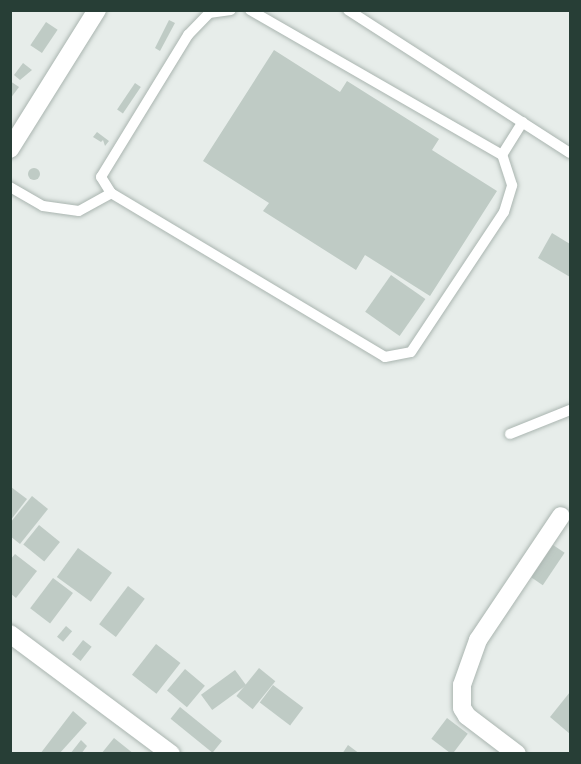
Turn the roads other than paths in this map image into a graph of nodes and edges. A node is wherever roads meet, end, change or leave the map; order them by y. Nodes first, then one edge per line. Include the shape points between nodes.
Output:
1 (97, 10) edge
2 (231, 10) edge
3 (250, 10) edge
4 (348, 10) edge
5 (523, 122) junction
6 (10, 149) edge
7 (570, 153) edge
8 (502, 155) junction
9 (10, 187) edge
10 (111, 193) junction
11 (570, 410) edge
12 (510, 434) dead end
13 (561, 516) dead end
14 (10, 634) edge
15 (171, 753) edge
16 (517, 753) edge

1 - 6 street
2 - 10 lane via 209,13 188,35 101,177
3 - 8 lane
4 - 5 lane
5 - 7 lane
5 - 8 lane
8 - 10 lane via 512,185 504,212 411,352 385,357
9 - 10 lane via 43,206 79,211
11 - 12 lane
13 - 16 street via 478,640 462,685 462,708 467,716
14 - 15 street

